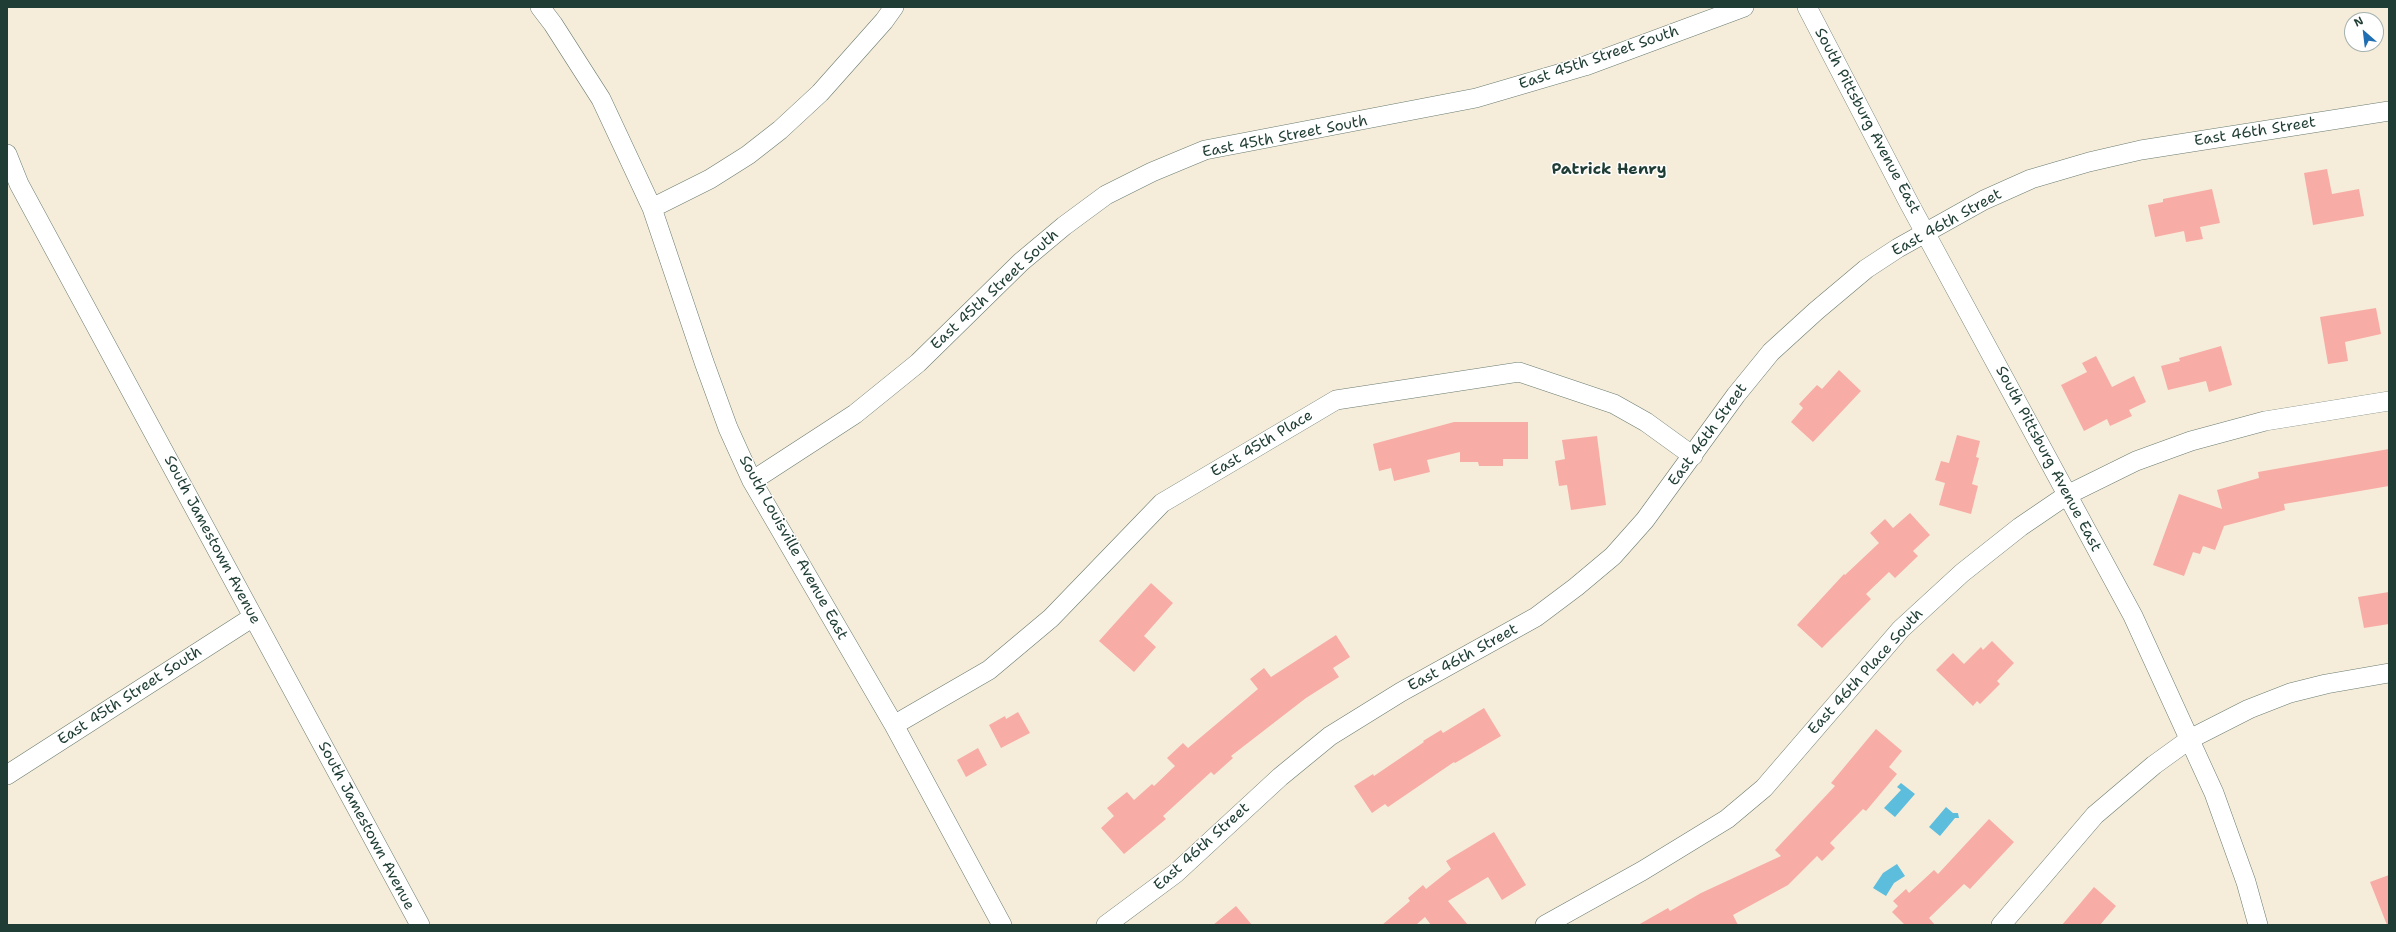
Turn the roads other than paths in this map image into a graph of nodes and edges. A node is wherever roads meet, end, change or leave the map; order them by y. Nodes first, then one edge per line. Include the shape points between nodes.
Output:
1 (540, 7) edge
2 (894, 7) edge
3 (1744, 7) edge
4 (1807, 7) edge
5 (2389, 111) edge
6 (7, 154) edge
7 (652, 208) junction
8 (1925, 232) junction
9 (2389, 401) edge
10 (1693, 456) junction
11 (752, 481) junction
12 (2067, 495) junction
13 (253, 617) junction
14 (2389, 673) edge
15 (894, 725) junction
16 (2190, 739) junction
17 (7, 775) edge
18 (420, 925) edge
19 (1002, 925) edge
20 (1106, 925) edge
21 (1545, 925) edge
22 (2001, 925) edge
23 (2258, 925) edge

1 - 7 street, South Louisville Avenue East via 601,99
2 - 7 street via 820,93 780,130 748,155 710,179
3 - 11 street, East 45th Street South via 1585,66 1476,98 1205,150 1152,172 1106,195 1064,226 1021,262 918,363 855,414
4 - 8 street, South Pittsburg Avenue East
5 - 8 street, East 46th Street via 2141,150 2089,162 2018,185
6 - 13 street, South Jamestown Avenue via 27,198
7 - 11 street, South Louisville Avenue East via 728,428
8 - 10 street, East 46th Street via 1866,269 1771,352 1736,395
8 - 12 street, South Pittsburg Avenue East
9 - 12 street, East 46th Place South via 2265,421 2191,441 2136,461
10 - 15 street, East 45th Place via 1646,422 1614,404 1519,372 1336,400 1162,503 1051,618 989,670
10 - 20 street, East 46th Street via 1645,520 1613,556 1576,587 1536,617 1401,692 1330,736 1280,776 1176,874
11 - 15 street, South Louisville Avenue East
12 - 16 street, South Pittsburg Avenue East via 2133,616
12 - 21 street, East 46th Place South via 2020,527 1962,573 1901,630 1764,788 1727,819 1642,871
13 - 17 street, East 45th Street South
13 - 18 street, South Jamestown Avenue
14 - 16 street via 2290,693 2249,709
15 - 19 street, South Louisville Avenue East
16 - 22 street via 2154,765 2095,815
16 - 23 street, South Pittsburg Avenue East via 2214,793 2246,882

